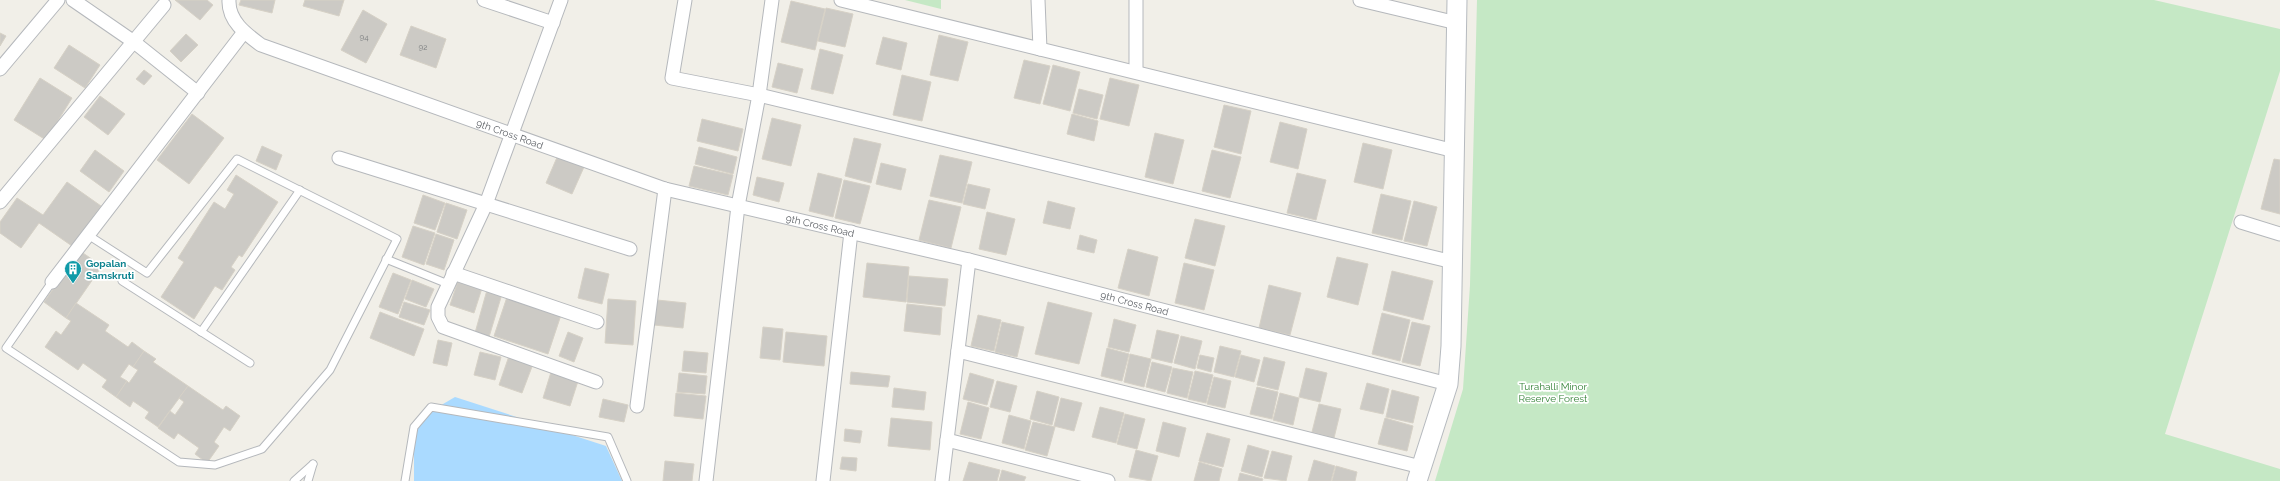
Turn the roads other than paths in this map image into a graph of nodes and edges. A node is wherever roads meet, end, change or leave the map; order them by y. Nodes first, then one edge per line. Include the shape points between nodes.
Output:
1 (58, 0) edge
2 (73, 0) edge
3 (229, 0) edge
4 (484, 0) edge
5 (561, 0) edge
6 (685, 0) edge
7 (772, 0) edge
8 (841, 0) edge
9 (1038, 0) edge
10 (1136, 0) edge
11 (1360, 0) edge
12 (1457, 0) edge
13 (164, 5) dead end
14 (553, 23) junction
15 (1457, 23) junction
16 (244, 32) junction
17 (134, 42) junction
18 (1040, 48) junction
19 (0, 69) edge
20 (1136, 71) junction
21 (198, 93) junction
22 (759, 95) junction
23 (512, 136) junction
24 (1455, 151) junction
25 (339, 158) dead end
26 (665, 189) junction
27 (300, 190) junction
28 (0, 202) edge
29 (486, 204) junction
30 (738, 206) junction
31 (2240, 222) dead end
32 (851, 232) junction
33 (2280, 234) edge
34 (88, 236) junction
35 (630, 249) dead end
36 (386, 259) junction
37 (969, 260) junction
38 (1453, 262) junction
39 (451, 278) junction
40 (122, 281) dead end
41 (52, 282) joint
42 (597, 322) dead end
43 (201, 332) junction
44 (958, 351) junction
45 (250, 363) dead end
46 (596, 382) dead end
47 (1448, 384) junction
48 (638, 406) dead end
49 (947, 440) junction
50 (1419, 474) edge
51 (294, 481) edge
52 (308, 481) edge
53 (405, 481) edge
54 (628, 481) edge
55 (706, 481) edge
56 (823, 481) edge
57 (942, 481) edge
58 (1108, 481) edge

1 - 19 street
2 - 17 street
3 - 16 street, 9th Cross Road via 232,18
4 - 14 street
5 - 14 street
6 - 22 street via 672,78
7 - 22 street
8 - 18 street
9 - 18 street
10 - 20 street
11 - 15 street
12 - 15 street
13 - 17 street
14 - 23 street
15 - 24 street
16 - 21 street
16 - 23 street, 9th Cross Road via 261,45
17 - 21 street
17 - 28 street
18 - 20 street
20 - 24 street
21 - 34 street
22 - 30 street
22 - 38 street
23 - 26 street, 9th Cross Road
23 - 29 street
24 - 38 street
25 - 29 street
26 - 30 street, 9th Cross Road
26 - 48 street
27 - 34 lane via 237,159 147,273
27 - 36 lane via 397,239
27 - 43 lane
29 - 35 street
29 - 39 street
30 - 32 street, 9th Cross Road
30 - 55 street
31 - 33 street
32 - 37 street, 9th Cross Road
32 - 56 street
34 - 41 street
36 - 39 lane
36 - 41 lane via 330,370 262,449 215,465 179,462 6,348
37 - 44 street
37 - 47 street, 9th Cross Road
38 - 47 street
39 - 42 street
39 - 46 street via 438,306 438,316 443,327
40 - 43 lane
43 - 45 lane
44 - 49 street
44 - 50 street
47 - 50 street
49 - 57 street
49 - 58 street
51 - 52 lane via 313,464
53 - 54 lane via 414,427 431,407 608,437

